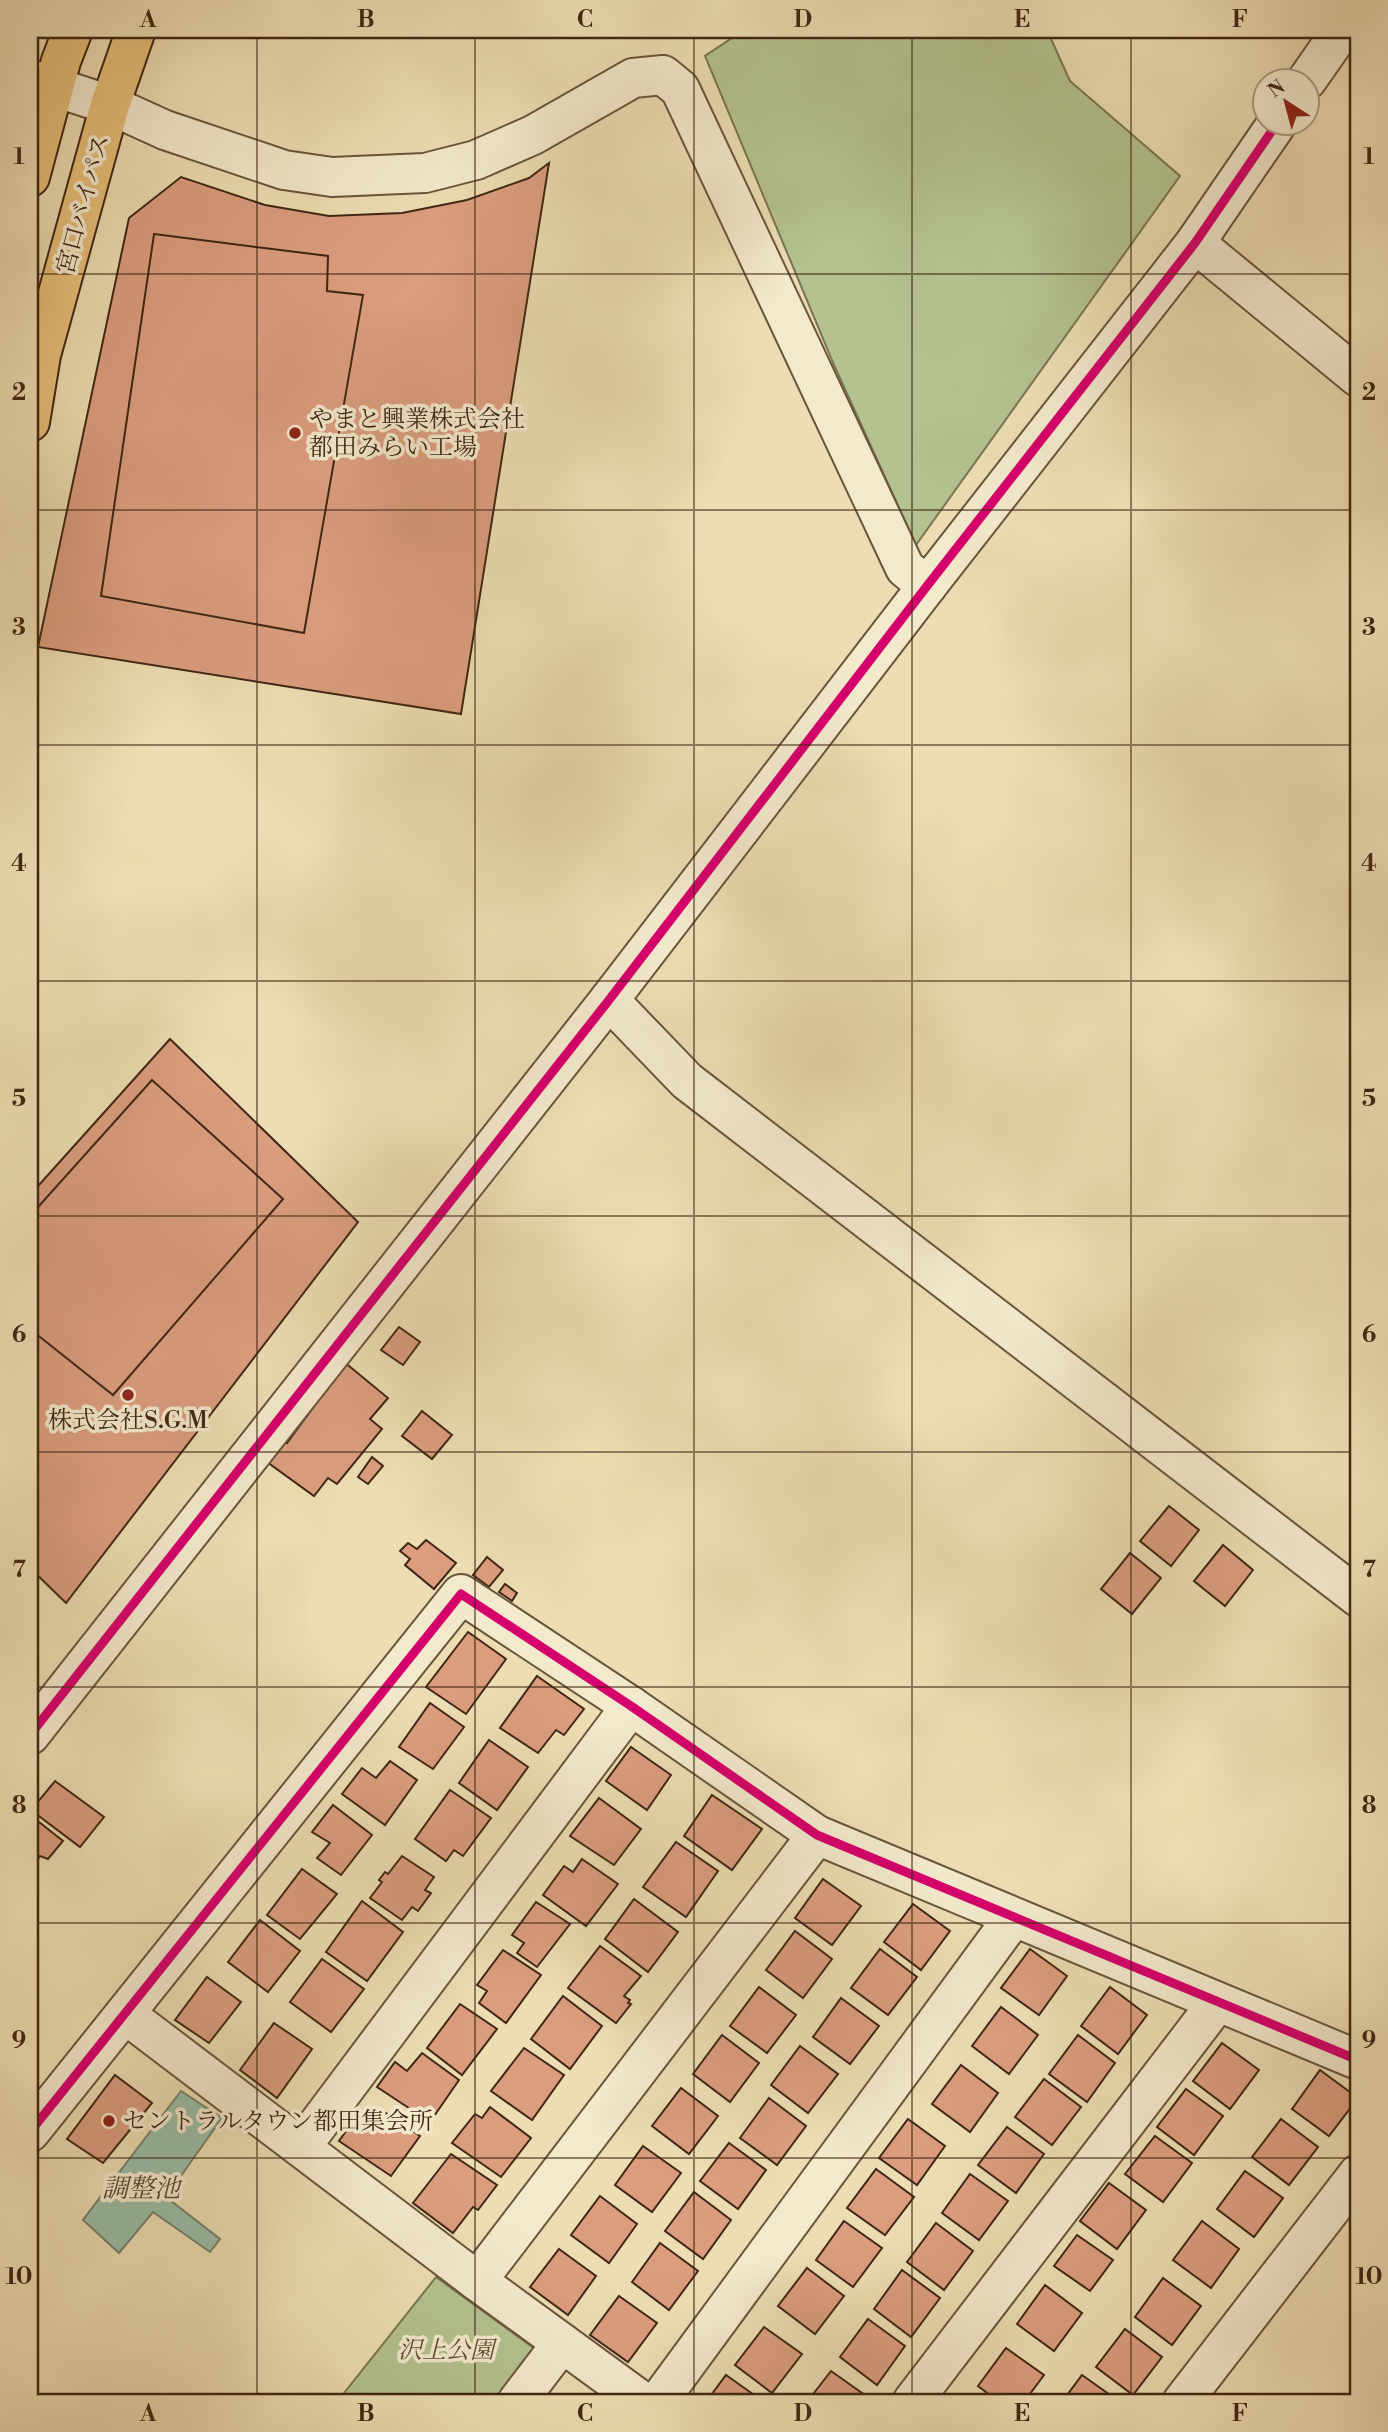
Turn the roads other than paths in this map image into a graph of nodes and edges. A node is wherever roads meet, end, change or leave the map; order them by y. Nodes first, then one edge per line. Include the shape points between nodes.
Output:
1 (73, 30) edge
2 (136, 30) edge
3 (1342, 30) edge
4 (1317, 66) edge
5 (42, 83) edge
6 (110, 105) junction
7 (1268, 136) edge
8 (30, 177) edge
9 (1195, 243) junction
10 (1358, 377) edge
11 (30, 422) edge
12 (927, 586) junction
13 (609, 1000) junction
14 (1358, 1597) edge
15 (631, 1706) junction
16 (30, 1735) edge
17 (817, 1835) junction
18 (1013, 1918) junction
19 (1217, 2003) junction
20 (125, 2014) junction
21 (1358, 2060) edge
22 (30, 2132) edge
23 (301, 2147) junction
24 (1358, 2174) edge
25 (477, 2281) junction
26 (562, 2343) junction
27 (517, 2402) edge
28 (643, 2402) edge
29 (658, 2402) edge
30 (912, 2402) edge
31 (1182, 2402) edge

1 - 5 highway
2 - 6 highway, 宮口バイパス
3 - 4 street
5 - 6 street
5 - 8 highway
6 - 11 highway, 宮口バイパス via 41,355
6 - 12 street via 165,130 284,170 332,177 385,176 425,173 476,160 533,135 633,78 663,75 680,89 905,568
7 - 9 street
9 - 10 street
9 - 12 street
12 - 13 street
13 - 14 street via 687,1081
13 - 16 street
15 - 17 street
15 - 20 street via 461,1594
15 - 23 street
17 - 18 street
17 - 25 street
18 - 19 street
18 - 29 street
19 - 21 street
19 - 30 street
20 - 22 street
20 - 23 street
23 - 25 street
24 - 31 street
25 - 26 street
26 - 27 street
26 - 28 street

